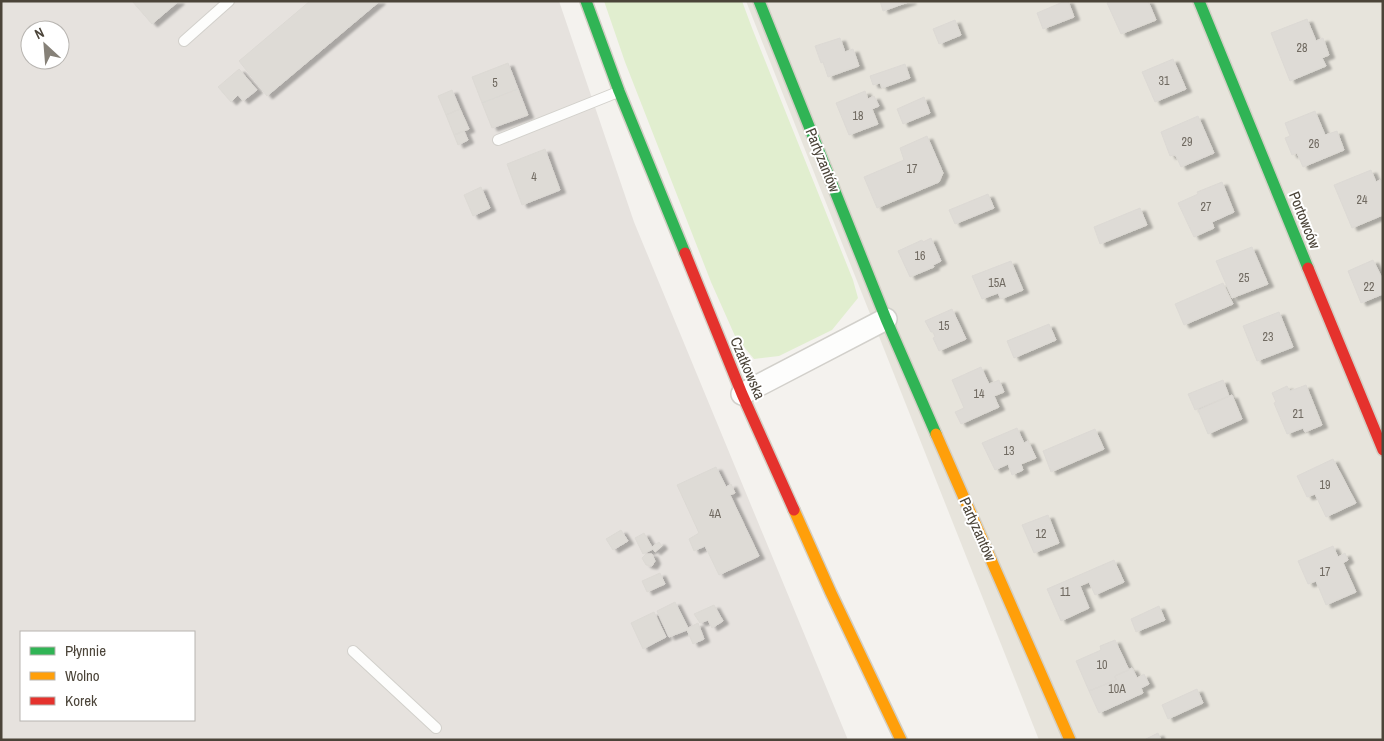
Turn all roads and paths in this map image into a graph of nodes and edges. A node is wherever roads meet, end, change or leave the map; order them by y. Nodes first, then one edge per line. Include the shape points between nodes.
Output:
1 (229, 1) edge
2 (586, 1) edge
3 (759, 1) edge
4 (1199, 1) edge
5 (184, 40) dead end
6 (619, 91) junction
7 (498, 140) dead end
8 (886, 318) junction
9 (742, 394) junction
10 (1383, 450) edge
11 (354, 651) dead end
12 (436, 728) dead end
13 (901, 740) edge
14 (1070, 740) edge

1 - 5 lane
2 - 6 street, Czatkowska
3 - 8 street, Partyzantów
4 - 10 street, Portowców
6 - 7 lane
6 - 9 street, Czatkowska
8 - 9 street
8 - 14 street, Partyzantów
9 - 13 street, Czatkowska
11 - 12 lane

